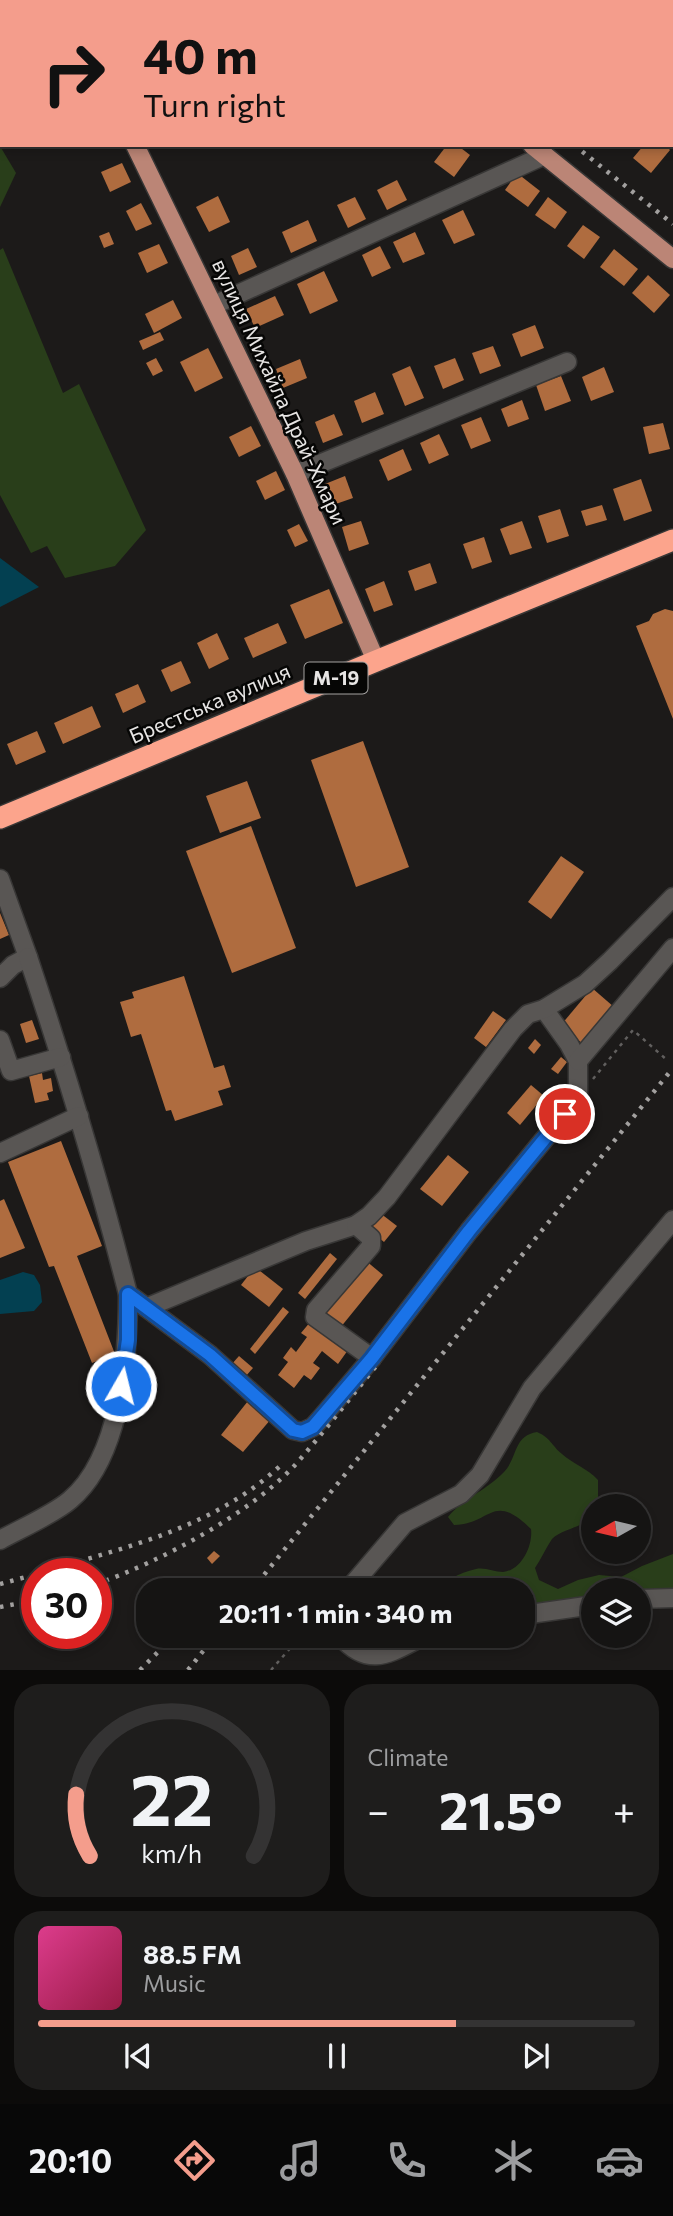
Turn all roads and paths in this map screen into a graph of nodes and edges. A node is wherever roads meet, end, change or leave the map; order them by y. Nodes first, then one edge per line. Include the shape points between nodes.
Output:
1 (136, 147) edge
2 (539, 150) edge
3 (673, 259) edge
4 (214, 305) junction
5 (567, 362) dead end
6 (295, 474) junction
7 (673, 540) edge
8 (376, 661) junction
9 (0, 818) edge
10 (0, 879) edge
11 (673, 897) edge
12 (673, 948) edge
13 (28, 957) junction
14 (0, 978) edge
15 (544, 1009) junction
16 (0, 1040) edge
17 (61, 1057) junction
18 (667, 1060) dead end
19 (578, 1061) junction
20 (578, 1098) junction
21 (79, 1116) junction
22 (0, 1153) edge
23 (673, 1220) edge
24 (356, 1225) junction
25 (126, 1286) junction
26 (148, 1307) junction
27 (372, 1358) junction
28 (0, 1541) edge
29 (358, 1578) edge
30 (673, 1598) edge
31 (651, 1599) edge
32 (581, 1607) edge
33 (535, 1613) edge
34 (290, 1648) edge
35 (354, 1648) edge
36 (400, 1648) edge
37 (271, 1670) edge

1 - 4 main road, вулиця Михайла Драй-Хмари
2 - 3 main road
2 - 4 street
4 - 6 main road, вулиця Михайла Драй-Хмари
5 - 6 street
6 - 8 main road, вулиця Михайла Драй-Хмари
7 - 8 highway, Брестська вулиця / М-19
8 - 9 highway, Брестська вулиця / М-19
10 - 13 street
11 - 15 street via 585,984
12 - 19 street
13 - 14 street
13 - 17 street
15 - 19 street
15 - 24 street via 528,1014 513,1029 387,1197
16 - 17 street via 11,1071
17 - 21 street
18 - 20 path via 633,1030
19 - 20 street
20 - 27 street
21 - 22 street
21 - 25 street
23 - 29 street via 532,1388 480,1475 461,1494 405,1523
24 - 26 street via 294,1245
24 - 27 street via 371,1238 371,1246 316,1310 316,1317
25 - 26 street
25 - 28 street via 128,1340 118,1409 97,1468 70,1500
26 - 27 street via 210,1355 293,1430 313,1427
30 - 31 street
32 - 33 street
34 - 37 path
35 - 36 street via 373,1657

